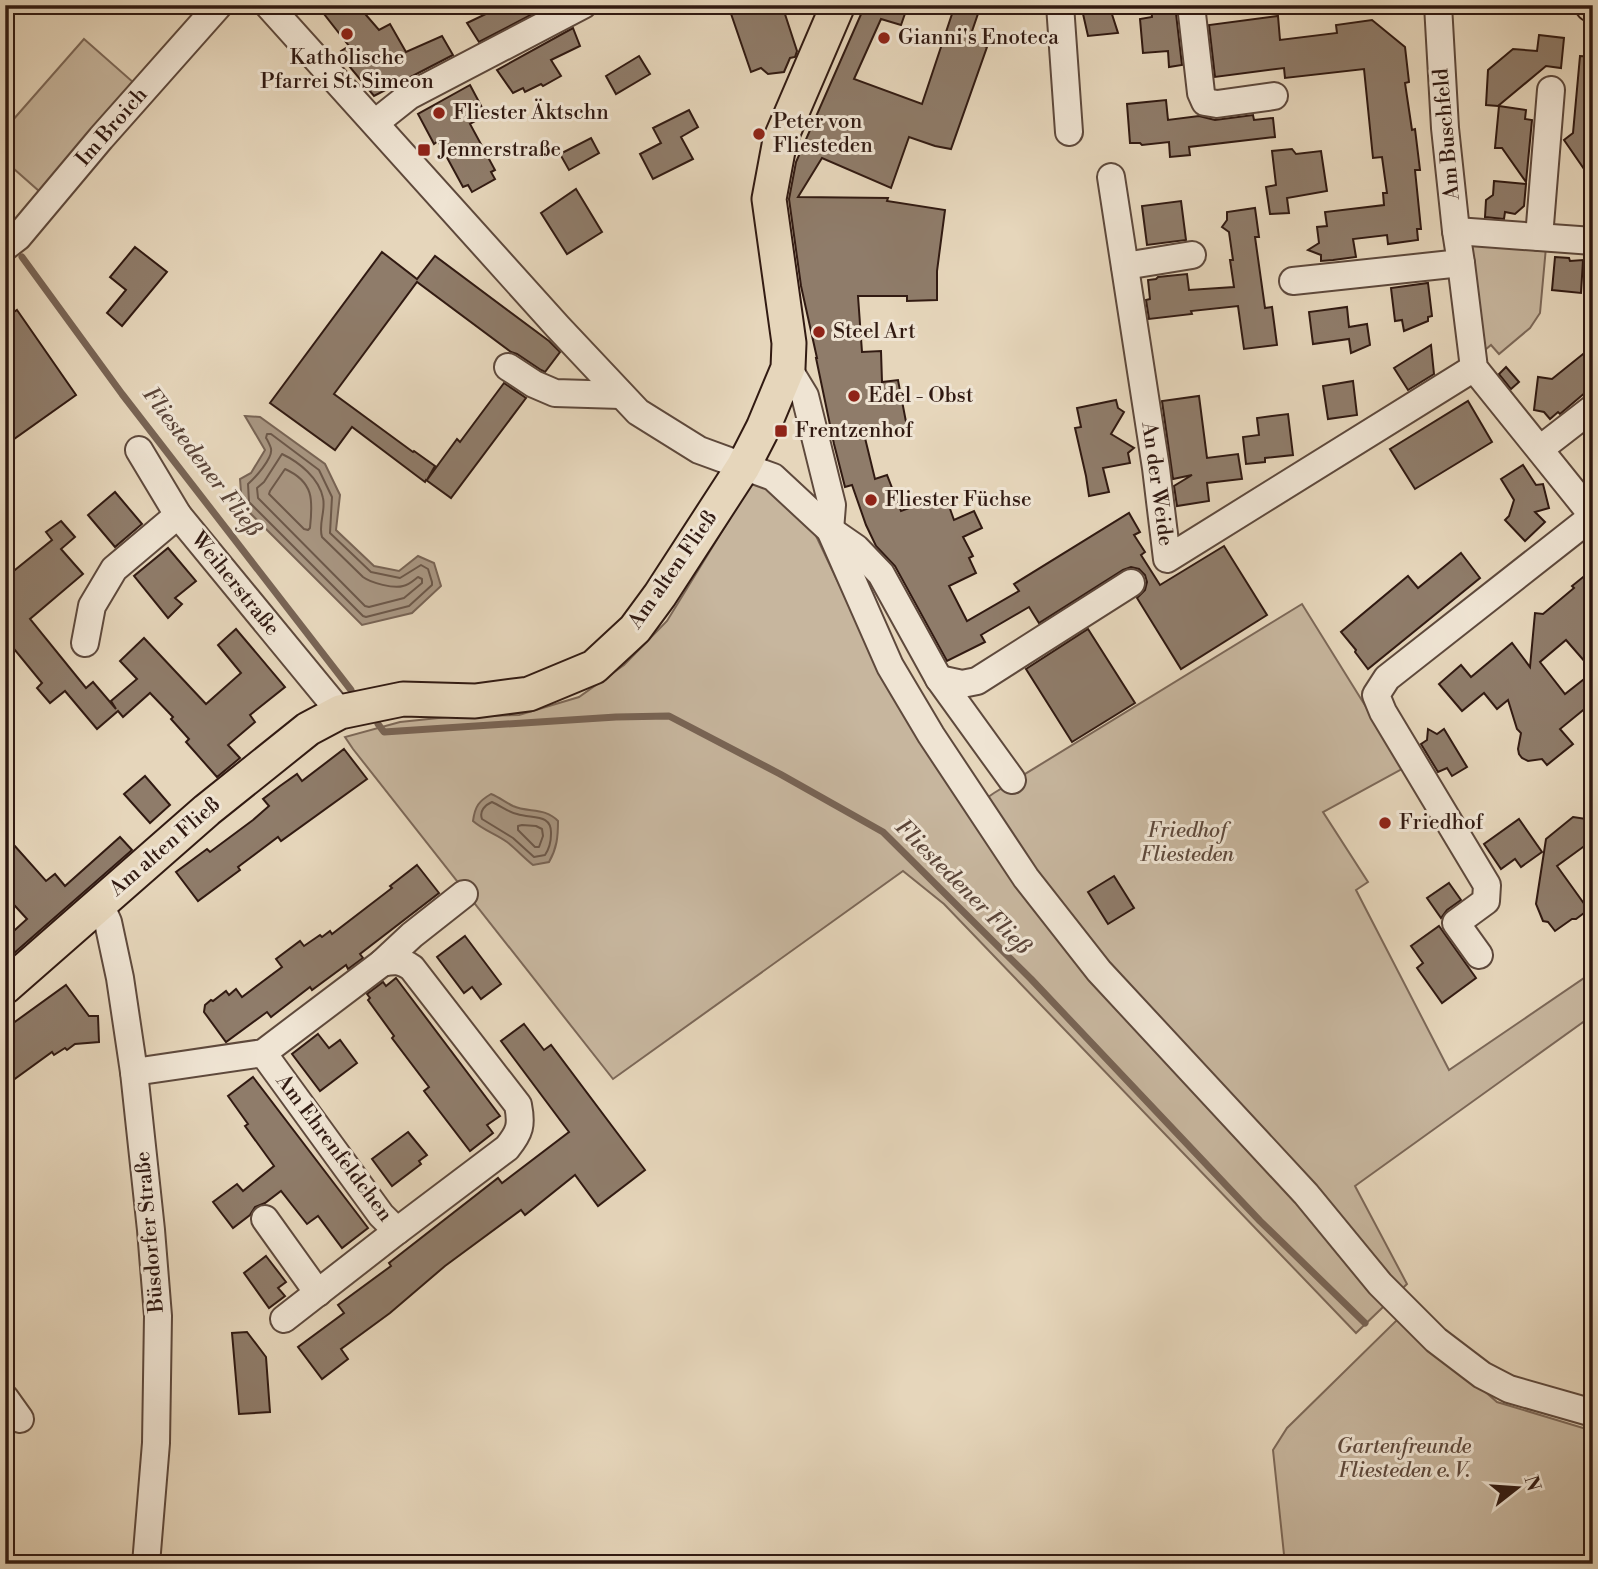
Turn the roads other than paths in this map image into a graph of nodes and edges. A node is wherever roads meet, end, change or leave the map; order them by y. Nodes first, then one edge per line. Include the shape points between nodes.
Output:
1 (219, 5) edge
2 (268, 5) edge
3 (583, 5) edge
4 (838, 5) edge
5 (1060, 5) edge
6 (1191, 5) edge
7 (1438, 5) edge
8 (1551, 90) dead end
9 (1274, 96) dead end
10 (375, 123) junction
11 (1069, 132) dead end
12 (1111, 177) dead end
13 (1455, 231) junction
14 (1539, 237) junction
15 (1593, 241) edge
16 (5, 247) edge
17 (1192, 255) dead end
18 (1461, 263) junction
19 (1125, 266) junction
20 (1293, 281) dead end
21 (508, 367) dead end
22 (788, 368) junction
23 (1474, 369) junction
24 (621, 395) junction
25 (1593, 408) edge
26 (1540, 449) junction
27 (139, 450) dead end
28 (743, 467) junction
29 (178, 515) junction
30 (1593, 516) edge
31 (830, 530) junction
32 (1131, 583) dead end
33 (85, 643) dead end
34 (939, 678) junction
35 (340, 712) junction
36 (1012, 780) dead end
37 (464, 894) dead end
38 (100, 904) junction
39 (1479, 955) dead end
40 (382, 963) junction
41 (5, 987) edge
42 (263, 1053) junction
43 (134, 1072) junction
44 (265, 1219) dead end
45 (397, 1231) junction
46 (318, 1293) junction
47 (284, 1319) dead end
48 (1593, 1413) edge
49 (146, 1564) edge

1 - 16 street, Im Broich
2 - 10 street
3 - 10 street via 409,96
4 - 22 main road, Am alten Fließ via 779,140 769,199 789,342
5 - 11 street
6 - 9 street via 1201,93 1206,102
7 - 13 street, Am Buschfeld
8 - 14 street
10 - 24 street
12 - 19 street, An der Weide
13 - 14 street
13 - 18 street, Am Buschfeld
14 - 15 street
17 - 19 street
18 - 20 street
18 - 23 street, Am Buschfeld
19 - 23 street, An der Weide via 1167,559
21 - 24 street via 555,393
22 - 28 main road, Am alten Fließ
22 - 31 street via 805,396 832,505
23 - 26 street
24 - 28 street via 638,412 699,450
25 - 26 street
26 - 30 street
27 - 29 street, Weiherstraße
28 - 31 street via 773,477
28 - 35 main road, Am alten Fließ via 641,621 594,667 529,694 475,701 403,699
29 - 33 street via 114,569 92,606
29 - 35 street, Weiherstraße
30 - 39 street via 1387,678 1376,695 1488,886 1486,901 1457,923
31 - 34 street via 881,574
31 - 48 street via 890,666 931,735 1026,878 1099,971 1306,1194 1380,1284 1436,1340 1509,1389
32 - 34 street via 977,681 962,684
34 - 36 street
35 - 38 main road, Am alten Fließ via 291,741
37 - 40 street, Am Ehrenfeldchen
38 - 41 main road, Am alten Fließ
38 - 43 street, Büsdorfer Straße via 120,978
40 - 42 street, Am Ehrenfeldchen
40 - 45 street, Am Ehrenfeldchen via 397,960 412,968 517,1105 521,1121 517,1137 507,1148
42 - 43 street, Am Ehrenfeldchen
42 - 45 street, Am Ehrenfeldchen
43 - 49 street, Büsdorfer Straße via 158,1316 156,1443
44 - 46 street
45 - 46 street
46 - 47 street

